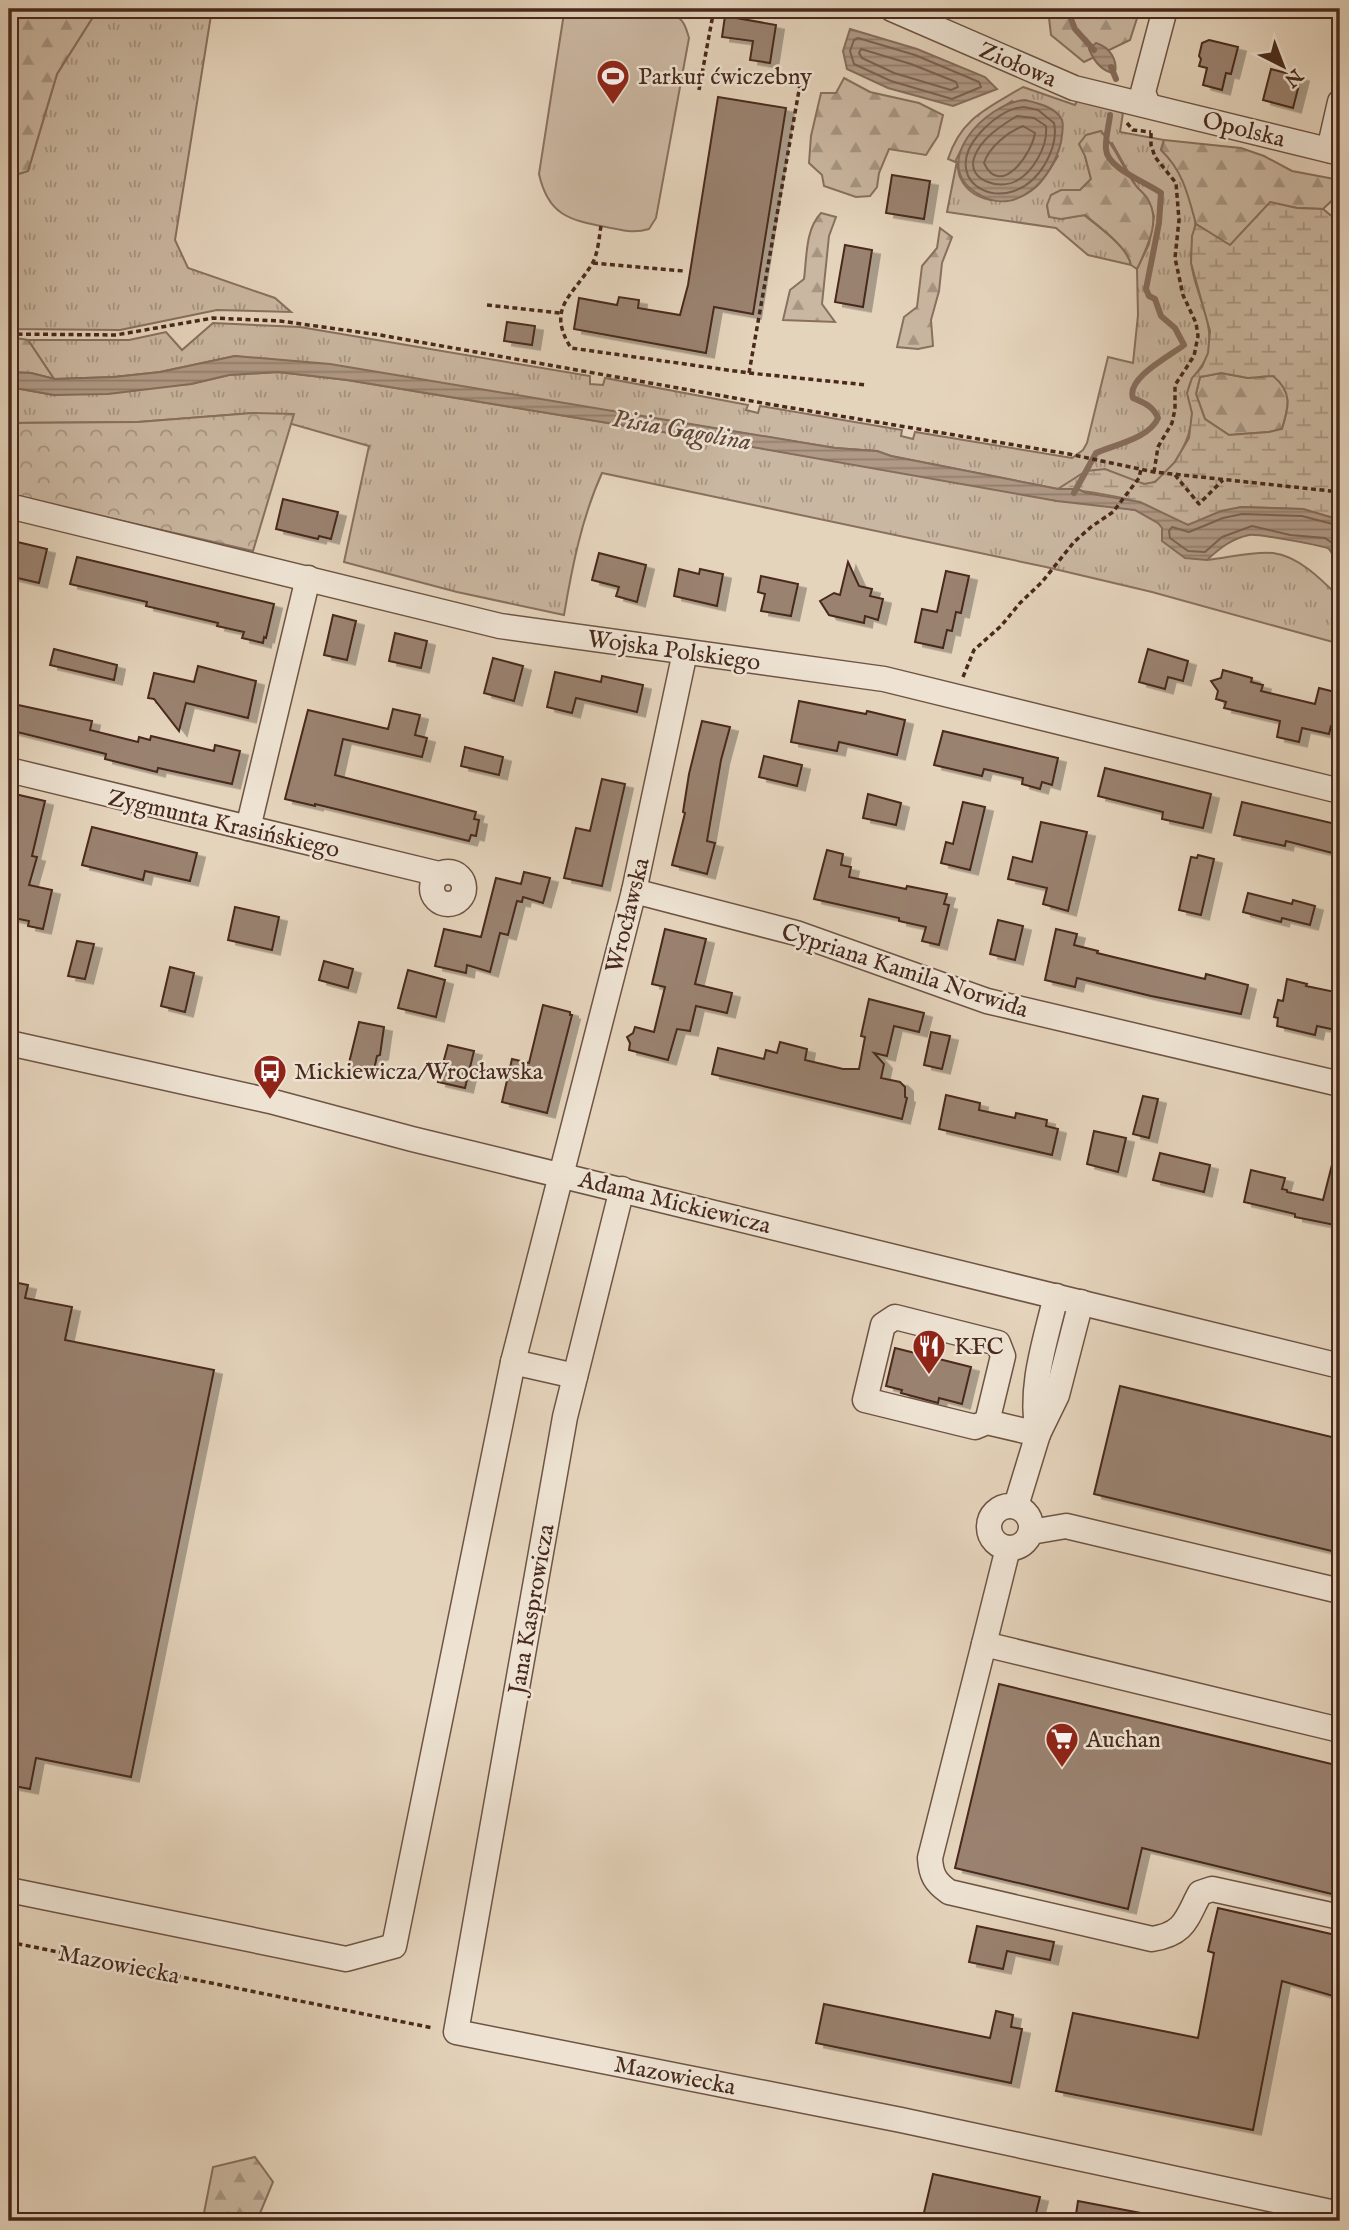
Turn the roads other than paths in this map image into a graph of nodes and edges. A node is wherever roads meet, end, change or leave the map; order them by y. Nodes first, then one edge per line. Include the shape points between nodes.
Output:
1 (892, 9) edge
2 (1165, 9) edge
3 (1340, 102) edge
4 (1137, 103) junction
5 (1334, 151) edge
6 (9, 506) edge
7 (308, 578) junction
8 (685, 652) junction
9 (9, 771) edge
10 (1340, 791) edge
11 (248, 828) junction
12 (439, 874) dead end
13 (634, 891) junction
14 (9, 1043) edge
15 (1340, 1084) edge
16 (561, 1175) junction
17 (622, 1189) junction
18 (1056, 1296) junction
19 (1081, 1302) junction
20 (513, 1363) junction
21 (1340, 1366) edge
22 (575, 1376) junction
23 (987, 1422) junction
24 (1038, 1434) junction
25 (1016, 1506) junction
26 (1031, 1532) junction
27 (1008, 1548) junction
28 (1340, 1591) edge
29 (984, 1644) junction
30 (1340, 1730) edge
31 (9, 1890) edge
32 (1340, 1917) edge
33 (456, 2032) joint
34 (1340, 2214) edge

1 - 4 street, Ziołowa via 1074,88
2 - 4 street
3 - 5 street
4 - 5 street, Opolska
6 - 7 street, Wojska Polskiego
7 - 8 street, Wojska Polskiego via 500,626
7 - 11 street
8 - 10 street, Wojska Polskiego via 884,679
8 - 13 street, Wrocławska
9 - 11 street, Zygmunta Krasińskiego
11 - 12 street, Zygmunta Krasińskiego
13 - 15 street, Cypriana Kamila Norwida via 796,933 987,1001
13 - 16 street, Wrocławska
14 - 16 street, Adama Mickiewicza via 270,1101
16 - 17 street, Adama Mickiewicza
16 - 20 street, Wrocławska
17 - 18 street, Adama Mickiewicza
17 - 22 street, Jana Kasprowicza
18 - 19 street, Adama Mickiewicza
18 - 24 street via 1035,1385
19 - 21 street, Adama Mickiewicza
19 - 24 street via 1057,1395
20 - 22 street
20 - 31 street, Wrocławska via 394,1946 346,1959
22 - 33 street, Jana Kasprowicza
23 - 23 street via 1003,1356 998,1343 895,1317 883,1325 865,1401 975,1427
23 - 24 street
24 - 25 street
25 - 26 street via 1027,1513
25 - 27 street via 996,1510 989,1522 991,1536
26 - 27 street via 1025,1543
26 - 28 street via 1066,1526
27 - 29 street
29 - 30 street
29 - 32 street via 930,1858 937,1884 949,1892 1152,1939 1179,1930 1200,1894 1212,1889
33 - 34 street, Mazowiecka via 901,2120

